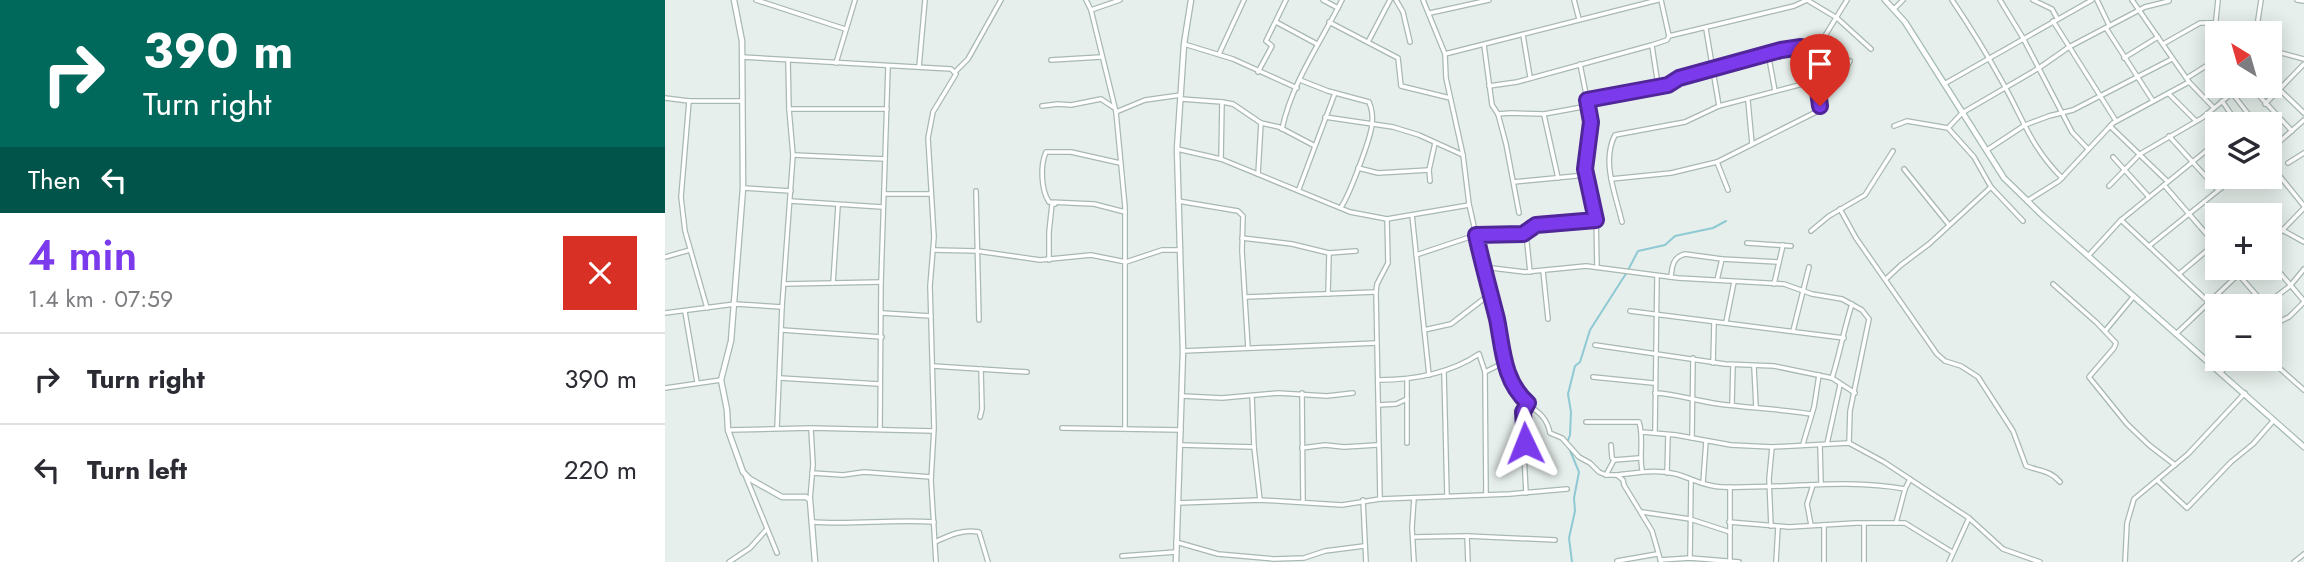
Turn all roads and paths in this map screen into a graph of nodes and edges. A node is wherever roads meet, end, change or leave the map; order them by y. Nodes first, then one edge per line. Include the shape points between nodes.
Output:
1 (734, 0) edge
2 (756, 0) edge
3 (855, 0) edge
4 (925, 0) edge
5 (1001, 0) edge
6 (1086, 0) edge
7 (1120, 0) edge
8 (1191, 0) edge
9 (1244, 0) edge
10 (1286, 0) edge
11 (1323, 0) edge
12 (1342, 0) edge
13 (1390, 0) edge
14 (1396, 0) edge
15 (1423, 0) edge
16 (1489, 0) edge
17 (1574, 0) edge
18 (1659, 0) edge
19 (1847, 0) edge
20 (1885, 0) edge
21 (1903, 0) edge
22 (1952, 0) edge
23 (2000, 0) edge
24 (2033, 0) edge
25 (2095, 0) edge
26 (2132, 0) edge
27 (2218, 0) edge
28 (2261, 0) edge
29 (2297, 0) edge
30 (2169, 1) edge
31 (2304, 1) edge
32 (1640, 2) edge
33 (1338, 8) junction
34 (1894, 9) junction
35 (1091, 10) junction
36 (2139, 10) junction
37 (1430, 13) junction
38 (1837, 18) junction
39 (1579, 19) junction
40 (2055, 19) junction
41 (2216, 21) edge
42 (2258, 21) edge
43 (1275, 22) junction
44 (1329, 22) junction
45 (2205, 23) edge
46 (2108, 27) junction
47 (845, 29) junction
48 (1706, 29) junction
49 (1523, 35) junction
50 (1669, 36) junction
51 (2159, 37) junction
52 (2023, 38) junction
53 (1410, 41) dead end
54 (1368, 42) junction
55 (1184, 44) junction
56 (1317, 44) junction
57 (1484, 44) junction
58 (2163, 44) junction
59 (1652, 45) junction
60 (2070, 47) junction
61 (1871, 49) dead end
62 (1815, 52) junction
63 (1768, 53) junction
64 (2282, 53) edge
65 (1219, 54) junction
66 (1445, 54) junction
67 (742, 57) junction
68 (1101, 57) junction
69 (1988, 58) junction
70 (2124, 58) junction
71 (2172, 59) junction
72 (788, 60) junction
73 (1051, 61) dead end
74 (1850, 61) dead end
75 (2304, 62) edge
76 (836, 63) junction
77 (1580, 64) junction
78 (888, 66) junction
79 (919, 67) junction
80 (1713, 67) junction
81 (2039, 68) junction
82 (2205, 69) edge
83 (955, 72) junction
84 (1258, 72) junction
85 (2136, 76) junction
86 (1530, 77) junction
87 (1300, 80) junction
88 (1818, 80) junction
89 (2188, 80) junction
90 (1944, 84) junction
91 (1658, 85) junction
92 (1489, 86) junction
93 (2004, 86) junction
94 (2282, 86) edge
95 (1297, 88) junction
96 (1775, 91) junction
97 (2282, 92) edge
98 (1335, 93) junction
99 (2169, 94) junction
100 (2101, 95) junction
101 (1181, 97) junction
102 (665, 98) edge
103 (1450, 98) junction
104 (2226, 98) edge
105 (2260, 98) edge
106 (2271, 98) edge
107 (1587, 100) junction
108 (1748, 100) junction
109 (689, 101) junction
110 (741, 101) junction
111 (1821, 101) junction
112 (2222, 101) junction
113 (1222, 102) junction
114 (2153, 102) junction
115 (2265, 104) junction
116 (1042, 106) dead end
117 (1588, 106) junction
118 (1719, 106) junction
119 (789, 108) junction
120 (2214, 108) junction
121 (887, 109) junction
122 (1115, 110) junction
123 (2230, 112) edge
124 (1962, 113) junction
125 (2064, 113) junction
126 (2304, 113) edge
127 (1498, 114) junction
128 (1544, 114) junction
129 (1325, 117) junction
130 (2304, 120) edge
131 (2116, 121) junction
132 (2196, 121) junction
133 (1261, 122) junction
134 (2025, 125) junction
135 (1372, 126) junction
136 (1894, 126) dead end
137 (2110, 126) junction
138 (1948, 128) junction
139 (1282, 129) junction
140 (2292, 131) junction
141 (2169, 136) junction
142 (2282, 140) edge
143 (1435, 143) junction
144 (1752, 144) junction
145 (1315, 146) junction
146 (1177, 149) junction
147 (2088, 149) junction
148 (1893, 151) dead end
149 (1985, 151) junction
150 (2205, 152) edge
151 (2304, 153) edge
152 (2140, 154) junction
153 (793, 155) junction
154 (1463, 155) junction
155 (2113, 157) dead end
156 (884, 159) junction
157 (1221, 159) junction
158 (2192, 161) junction
159 (1717, 162) junction
160 (1120, 163) junction
161 (2288, 163) dead end
162 (1358, 168) junction
163 (1904, 169) dead end
164 (1429, 170) junction
165 (2125, 170) junction
166 (1258, 174) junction
167 (1587, 175) junction
168 (1558, 178) junction
169 (2062, 178) junction
170 (1611, 179) junction
171 (2282, 179) edge
172 (1430, 180) dead end
173 (1514, 182) junction
174 (2166, 183) junction
175 (2109, 186) dead end
176 (1991, 187) junction
177 (743, 188) junction
178 (1299, 190) junction
179 (1728, 190) dead end
180 (2218, 190) joint
181 (791, 191) junction
182 (976, 191) dead end
183 (885, 194) junction
184 (931, 194) junction
185 (2150, 197) junction
186 (790, 201) junction
187 (1178, 201) junction
188 (2027, 201) junction
189 (1057, 203) junction
190 (1469, 204) junction
191 (838, 206) junction
192 (883, 207) junction
193 (1341, 207) junction
194 (2304, 207) edge
195 (1840, 209) junction
196 (1125, 212) junction
197 (1519, 213) dead end
198 (1412, 215) junction
199 (2189, 215) junction
200 (1387, 219) junction
201 (1596, 220) junction
202 (2121, 220) junction
203 (2023, 221) dead end
204 (1622, 222) dead end
205 (1949, 225) junction
206 (1811, 231) dead end
207 (2284, 231) joint
208 (2205, 232) edge
209 (1526, 233) junction
210 (1476, 235) junction
211 (1242, 238) junction
212 (2304, 242) edge
213 (1747, 243) dead end
214 (1783, 245) junction
215 (1791, 246) dead end
216 (2149, 246) junction
217 (690, 250) junction
218 (934, 250) junction
219 (1180, 250) junction
220 (977, 251) junction
221 (1356, 251) dead end
222 (2205, 252) edge
223 (1329, 253) junction
224 (1416, 255) junction
225 (2089, 255) junction
226 (665, 257) edge
227 (1722, 259) junction
228 (1049, 260) junction
229 (1126, 262) junction
230 (1779, 262) junction
231 (1483, 267) junction
232 (1597, 267) junction
233 (1809, 267) dead end
234 (2304, 269) edge
235 (1531, 271) junction
236 (1543, 271) junction
237 (2179, 274) junction
238 (1657, 276) junction
239 (2282, 276) edge
240 (1671, 277) junction
241 (1887, 279) junction
242 (1717, 280) junction
243 (2232, 280) edge
244 (2243, 280) edge
245 (881, 282) junction
246 (1734, 282) junction
247 (833, 283) junction
248 (785, 284) junction
249 (1774, 284) junction
250 (2053, 284) dead end
251 (2290, 286) junction
252 (1803, 290) junction
253 (1376, 292) junction
254 (1328, 294) junction
255 (1490, 294) junction
256 (2217, 294) edge
257 (2256, 294) edge
258 (2280, 294) edge
259 (2134, 296) junction
260 (1246, 297) junction
261 (2205, 300) edge
262 (2304, 302) edge
263 (735, 304) junction
264 (1852, 304) junction
265 (2205, 306) edge
266 (782, 307) junction
267 (707, 308) junction
268 (685, 311) junction
269 (1630, 311) dead end
270 (665, 313) edge
271 (882, 313) junction
272 (1656, 315) junction
273 (931, 316) junction
274 (1548, 319) dead end
275 (979, 320) dead end
276 (2282, 321) edge
277 (1714, 322) junction
278 (1726, 322) junction
279 (782, 330) junction
280 (1424, 330) junction
281 (1793, 331) junction
282 (2105, 331) junction
283 (2176, 334) junction
284 (882, 337) junction
285 (1844, 338) junction
286 (1377, 343) junction
287 (1595, 345) dead end
288 (1248, 348) junction
289 (1183, 351) junction
290 (1656, 354) junction
291 (1693, 358) junction
292 (1505, 362) junction
293 (1713, 363) junction
294 (1733, 365) junction
295 (933, 366) junction
296 (1754, 366) junction
297 (981, 369) junction
298 (2282, 371) edge
299 (1027, 372) dead end
300 (1444, 372) junction
301 (1485, 372) junction
302 (2221, 372) joint
303 (1429, 375) junction
304 (1819, 375) junction
305 (1593, 377) dead end
306 (780, 378) junction
307 (1832, 378) junction
308 (1407, 379) junction
309 (721, 380) junction
310 (1378, 380) junction
311 (697, 382) junction
312 (1654, 383) junction
313 (880, 384) junction
314 (1840, 385) junction
315 (665, 388) edge
316 (2304, 390) edge
317 (1302, 393) junction
318 (1353, 393) dead end
319 (1655, 393) junction
320 (2245, 393) junction
321 (1855, 394) junction
322 (1182, 396) junction
323 (1252, 396) junction
324 (1407, 399) junction
325 (1692, 399) junction
326 (1528, 403) junction
327 (1732, 404) junction
328 (1379, 405) junction
329 (1756, 407) junction
330 (1811, 414) junction
331 (980, 417) dead end
332 (2274, 420) junction
333 (1586, 422) dead end
334 (777, 428) junction
335 (811, 428) junction
336 (1062, 428) dead end
337 (1125, 428) junction
338 (880, 429) junction
339 (728, 430) junction
340 (1181, 430) junction
341 (933, 431) junction
342 (1642, 432) junction
343 (1655, 432) junction
344 (1668, 435) junction
345 (1692, 438) junction
346 (1706, 441) junction
347 (1407, 443) dead end
348 (1849, 443) junction
349 (1803, 444) junction
350 (1827, 444) junction
351 (1180, 445) junction
352 (1377, 445) junction
353 (1611, 445) dead end
354 (1819, 445) junction
355 (1254, 447) junction
356 (1772, 447) junction
357 (2304, 447) edge
358 (1302, 448) junction
359 (1640, 457) junction
360 (1614, 460) junction
361 (2175, 465) junction
362 (1641, 470) junction
363 (743, 472) junction
364 (813, 473) junction
365 (1667, 473) junction
366 (1606, 475) junction
367 (1618, 475) junction
368 (931, 477) junction
369 (1910, 479) junction
370 (1691, 481) junction
371 (2158, 481) junction
372 (2060, 482) dead end
373 (1703, 483) junction
374 (1821, 483) junction
375 (1813, 485) junction
376 (1770, 486) junction
377 (1730, 487) junction
378 (1567, 489) dead end
379 (1905, 489) junction
380 (1526, 493) junction
381 (1486, 495) junction
382 (1447, 496) junction
383 (1414, 498) junction
384 (1380, 499) junction
385 (810, 500) junction
386 (1260, 500) junction
387 (1363, 500) junction
388 (1303, 501) junction
389 (1178, 503) junction
390 (1642, 512) junction
391 (1969, 518) junction
392 (1690, 519) junction
393 (810, 522) junction
394 (934, 522) junction
395 (1729, 522) junction
396 (1896, 523) junction
397 (1864, 524) junction
398 (1824, 525) junction
399 (1771, 526) junction
400 (1811, 526) junction
401 (1777, 527) junction
402 (766, 530) junction
403 (1730, 532) junction
404 (1467, 536) junction
405 (1413, 537) junction
406 (1555, 540) dead end
407 (935, 541) junction
408 (1176, 542) junction
409 (1364, 546) junction
410 (1176, 552) junction
411 (1952, 552) junction
412 (776, 553) dead end
413 (1657, 554) junction
414 (2304, 554) edge
415 (1122, 556) dead end
416 (1232, 556) junction
417 (1690, 558) junction
418 (1274, 560) edge
419 (1311, 560) edge
420 (1706, 560) edge
421 (1617, 561) edge
422 (1660, 561) edge
423 (1730, 561) edge
424 (729, 562) edge
425 (815, 562) edge
426 (936, 562) edge
427 (988, 562) edge
428 (1176, 562) edge
429 (1231, 562) edge
430 (1366, 562) edge
431 (1414, 562) edge
432 (1468, 562) edge
433 (1739, 562) edge
434 (1776, 562) edge
435 (1824, 562) edge
436 (1864, 562) edge
437 (1949, 562) edge
438 (2040, 562) edge
439 (2125, 562) edge
440 (2294, 562) edge

1 - 67 street
2 - 47 street
3 - 47 street
4 - 79 street
5 - 83 street via 968,60
6 - 35 street
7 - 35 street
8 - 55 street
9 - 65 street
10 - 43 street
11 - 33 street
12 - 33 street
13 - 54 street
14 - 53 street
15 - 37 street
16 - 37 street
17 - 39 street
18 - 32 street
18 - 50 street
19 - 38 street
20 - 34 street
21 - 34 street
22 - 69 street
23 - 52 street
24 - 40 street via 2052,9
25 - 40 street
25 - 46 street
26 - 36 street
27 - 41 street
28 - 42 street
29 - 31 street
30 - 36 street
32 - 39 street
33 - 44 street
34 - 90 street
35 - 68 street
36 - 46 street
36 - 51 street
37 - 66 street
38 - 48 street via 1807,0
38 - 61 street
38 - 62 street
39 - 49 street
40 - 52 street
40 - 60 street
43 - 56 street
43 - 84 street via 1266,41 1272,46
44 - 54 street
44 - 56 street
45 - 58 street
46 - 60 street
46 - 70 street
47 - 76 street
48 - 50 street
48 - 80 street
49 - 57 street
49 - 86 street
50 - 59 street
51 - 58 street
51 - 70 street
52 - 69 street
52 - 81 street
54 - 103 street via 1398,58 1401,86
55 - 65 street
55 - 101 street
56 - 87 street
57 - 66 street
57 - 92 street
58 - 71 street
59 - 77 street
59 - 91 street
60 - 81 street
60 - 100 street
62 - 63 street via 1801,47
62 - 88 street
63 - 80 street
63 - 96 street
64 - 75 street
65 - 84 street
66 - 103 street
67 - 72 street
67 - 110 street
68 - 73 street
68 - 122 street
69 - 90 street
69 - 93 street
70 - 85 street
71 - 85 street
71 - 89 street
72 - 76 street
72 - 119 street
74 - 111 street
75 - 94 street
76 - 78 street
77 - 86 street
77 - 107 street
78 - 79 street
78 - 121 street
79 - 83 street
80 - 91 street
80 - 118 street
81 - 93 street
81 - 125 street
82 - 89 street
83 - 184 street via 928,130
84 - 95 street
85 - 100 street
85 - 114 street
86 - 92 street
87 - 95 street
87 - 98 street
88 - 96 street
88 - 111 street
89 - 99 street
89 - 120 street
90 - 124 street
91 - 107 street
92 - 127 street
93 - 124 street
93 - 134 street
95 - 139 street
96 - 108 street
97 - 126 street
98 - 129 street
98 - 135 street via 1369,102
99 - 114 street
99 - 132 street
100 - 125 street
100 - 131 street
101 - 113 street
101 - 122 street via 1145,100
101 - 146 street
102 - 109 street
103 - 154 street
104 - 112 street
105 - 115 street
106 - 115 street
107 - 117 street
108 - 118 street
108 - 144 street
109 - 110 street
109 - 217 street via 681,197
110 - 177 street
111 - 144 street via 1816,111
112 - 120 street
112 - 123 street
113 - 133 street
113 - 157 street
114 - 131 street
115 - 140 street
116 - 122 street via 1101,99
117 - 128 street
117 - 167 street
118 - 170 street via 1685,122 1615,135
119 - 121 street
119 - 153 street
120 - 132 street
121 - 156 street
122 - 160 street
124 - 138 street
124 - 149 street
125 - 134 street
125 - 147 street via 2072,132
127 - 128 street
127 - 173 street
128 - 168 street
129 - 135 street
129 - 145 street
130 - 140 street
131 - 137 street
132 - 141 street
133 - 139 street
133 - 166 street
134 - 149 street
134 - 169 street via 2031,140
135 - 143 street via 1393,127
135 - 162 street
136 - 138 street via 1914,121
137 - 147 street
137 - 152 street
138 - 176 street via 1968,149
139 - 145 street
140 - 142 street
141 - 152 street
141 - 158 street
143 - 154 street
143 - 164 street
144 - 159 street
145 - 178 street
146 - 157 street
146 - 187 street
147 - 169 street
148 - 195 street via 1865,195
149 - 188 street
150 - 158 street
151 - 161 street
152 - 165 street
152 - 174 street
153 - 156 street
153 - 181 street
154 - 190 street
155 - 165 street
156 - 183 street
157 - 166 street
158 - 174 street
158 - 180 street
159 - 170 street via 1671,173
159 - 179 street
160 - 189 street via 1071,152 1045,152 1045,196
160 - 196 street
162 - 164 street via 1378,173
162 - 193 street
163 - 205 street
164 - 172 street
165 - 175 street
165 - 185 street
166 - 178 street
167 - 168 street
167 - 201 street
168 - 173 street
169 - 188 street
170 - 204 street
171 - 194 street
173 - 197 street
174 - 185 street
174 - 199 street
176 - 203 street
176 - 205 street
177 - 181 street
177 - 263 street
178 - 193 street
180 - 199 street
181 - 186 street
182 - 220 street
183 - 184 street
183 - 192 street
184 - 218 street
185 - 202 street
186 - 191 street
186 - 248 street
187 - 211 street via 1241,212
187 - 219 street
188 - 225 street
189 - 196 street via 1094,204
189 - 228 street via 1052,204
190 - 198 street
190 - 210 street
191 - 192 street
191 - 247 street
192 - 245 street
193 - 200 street
194 - 207 street
195 - 206 street
195 - 241 street
196 - 229 street
198 - 200 street
198 - 224 street
199 - 208 street
199 - 216 street
200 - 253 street via 1388,263
201 - 209 street via 1536,225
201 - 232 street
202 - 216 street
202 - 225 street
205 - 241 street
207 - 212 street
209 - 210 street
209 - 235 street
210 - 224 street
210 - 231 street
211 - 223 street
211 - 260 street
213 - 214 street
214 - 215 street
214 - 230 street
216 - 237 street
217 - 226 street
217 - 267 street
218 - 220 street
218 - 273 street
219 - 229 street via 1162,250
219 - 289 street
220 - 228 street
220 - 275 street
221 - 223 street
222 - 237 street
223 - 254 street
224 - 280 street
225 - 259 street
227 - 230 street
227 - 240 street via 1679,255
227 - 242 street
228 - 229 street via 1091,255
229 - 337 street
230 - 249 street
231 - 235 street
231 - 255 street
232 - 236 street
232 - 238 street
233 - 252 street
234 - 251 street
235 - 236 street
236 - 274 street
237 - 261 street
238 - 240 street
238 - 272 street
239 - 251 street
240 - 242 street
241 - 372 street via 1941,359 1978,377 2013,431 2026,467 2055,475
242 - 246 street
243 - 256 street
244 - 257 street
245 - 247 street
245 - 271 street
246 - 249 street
246 - 278 street
247 - 248 street
248 - 266 street
249 - 252 street
250 - 282 street
251 - 258 street
251 - 262 street
252 - 264 street
252 - 281 street
253 - 254 street
253 - 286 street
254 - 260 street
255 - 280 street via 1451,324
255 - 292 street
259 - 282 street
259 - 283 street
260 - 288 street
262 - 276 street
263 - 266 street
263 - 267 street
263 - 309 street
264 - 285 street
264 - 321 street via 1870,319
265 - 283 street
266 - 279 street
267 - 268 street
268 - 270 street
268 - 311 street
269 - 272 street
271 - 273 street
271 - 284 street
272 - 277 street
272 - 290 street
273 - 295 street
277 - 278 street
277 - 293 street
278 - 281 street
279 - 284 street
279 - 306 street
280 - 303 street
281 - 285 street
282 - 361 street via 2116,343 2089,377 2126,424
283 - 302 street
284 - 313 street
285 - 307 street
286 - 288 street
286 - 310 street
287 - 290 street
288 - 289 street
289 - 322 street
290 - 291 street
290 - 312 street
291 - 293 street
291 - 325 street
292 - 301 street
292 - 326 street via 1517,394
293 - 294 street
294 - 296 street
294 - 327 street
295 - 297 street
295 - 341 street
296 - 304 street
296 - 329 street
297 - 299 street
297 - 331 street
298 - 316 street
300 - 301 street via 1479,354
300 - 303 street
300 - 382 street
301 - 381 street
302 - 320 street
303 - 308 street
304 - 307 street
304 - 330 street
305 - 312 street
306 - 313 street
306 - 334 street
307 - 314 street
308 - 310 street
308 - 324 street
309 - 311 street
309 - 339 street
310 - 328 street
311 - 315 street
312 - 319 street
313 - 338 street
314 - 321 street
314 - 350 street
317 - 318 street
317 - 323 street
317 - 358 street
319 - 325 street
319 - 343 street
320 - 332 street
320 - 361 street
321 - 348 street
322 - 323 street
322 - 340 street
323 - 355 street
324 - 328 street
324 - 347 street
325 - 327 street
325 - 345 street
326 - 366 street via 1546,419 1550,433
326 - 380 street via 1523,412
327 - 329 street
328 - 352 street
329 - 330 street
330 - 349 street
332 - 357 street
332 - 371 street via 2187,508
333 - 342 street via 1639,422
334 - 335 street
334 - 339 street
335 - 338 street
335 - 364 street
336 - 337 street
337 - 340 street
338 - 341 street
339 - 363 street
340 - 351 street
341 - 368 street
342 - 343 street
342 - 359 street
343 - 344 street
344 - 345 street
344 - 365 street
345 - 346 street
346 - 356 street
346 - 373 street
348 - 350 street
348 - 369 street
349 - 354 street
349 - 356 street
350 - 354 street
351 - 355 street
351 - 389 street
352 - 358 street
352 - 384 street
353 - 360 street
354 - 374 street
355 - 386 street
356 - 376 street
358 - 388 street
359 - 360 street
359 - 362 street
360 - 366 street
361 - 371 street
362 - 365 street
362 - 367 street
363 - 385 street via 782,498
363 - 402 street
364 - 368 street
364 - 385 street
365 - 370 street
366 - 367 street
367 - 390 street
368 - 394 street
369 - 379 street
369 - 391 street
370 - 373 street
370 - 392 street
371 - 439 street via 2131,506
373 - 377 street
374 - 375 street
374 - 379 street
375 - 376 street
375 - 400 street via 1807,504
376 - 377 street
376 - 399 street
377 - 395 street
378 - 380 street
379 - 396 street
380 - 381 street
381 - 382 street
382 - 383 street
383 - 384 street
383 - 405 street
384 - 387 street
385 - 393 street
386 - 388 street
386 - 389 street
387 - 388 street via 1342,505
387 - 409 street
389 - 408 street
390 - 392 street
390 - 413 street via 1653,531
391 - 411 street
391 - 438 street via 2003,549
392 - 403 street
392 - 417 street
393 - 394 street
393 - 425 street
394 - 407 street
395 - 399 street
395 - 403 street
396 - 397 street
396 - 411 street via 1915,528
397 - 398 street
397 - 436 street
398 - 400 street
398 - 435 street
399 - 401 street
400 - 401 street
401 - 434 street
402 - 412 street
402 - 424 street
403 - 423 street
404 - 405 street
404 - 406 street
404 - 432 street
405 - 431 street
407 - 426 street
407 - 427 street via 955,533 979,532
408 - 410 street
408 - 416 street
409 - 419 street via 1317,553
409 - 430 street
410 - 415 street
410 - 428 street
411 - 437 street
413 - 421 street
413 - 422 street
414 - 440 street
416 - 418 street
416 - 429 street
417 - 420 street
417 - 422 street
418 - 419 street
420 - 423 street
423 - 433 street

